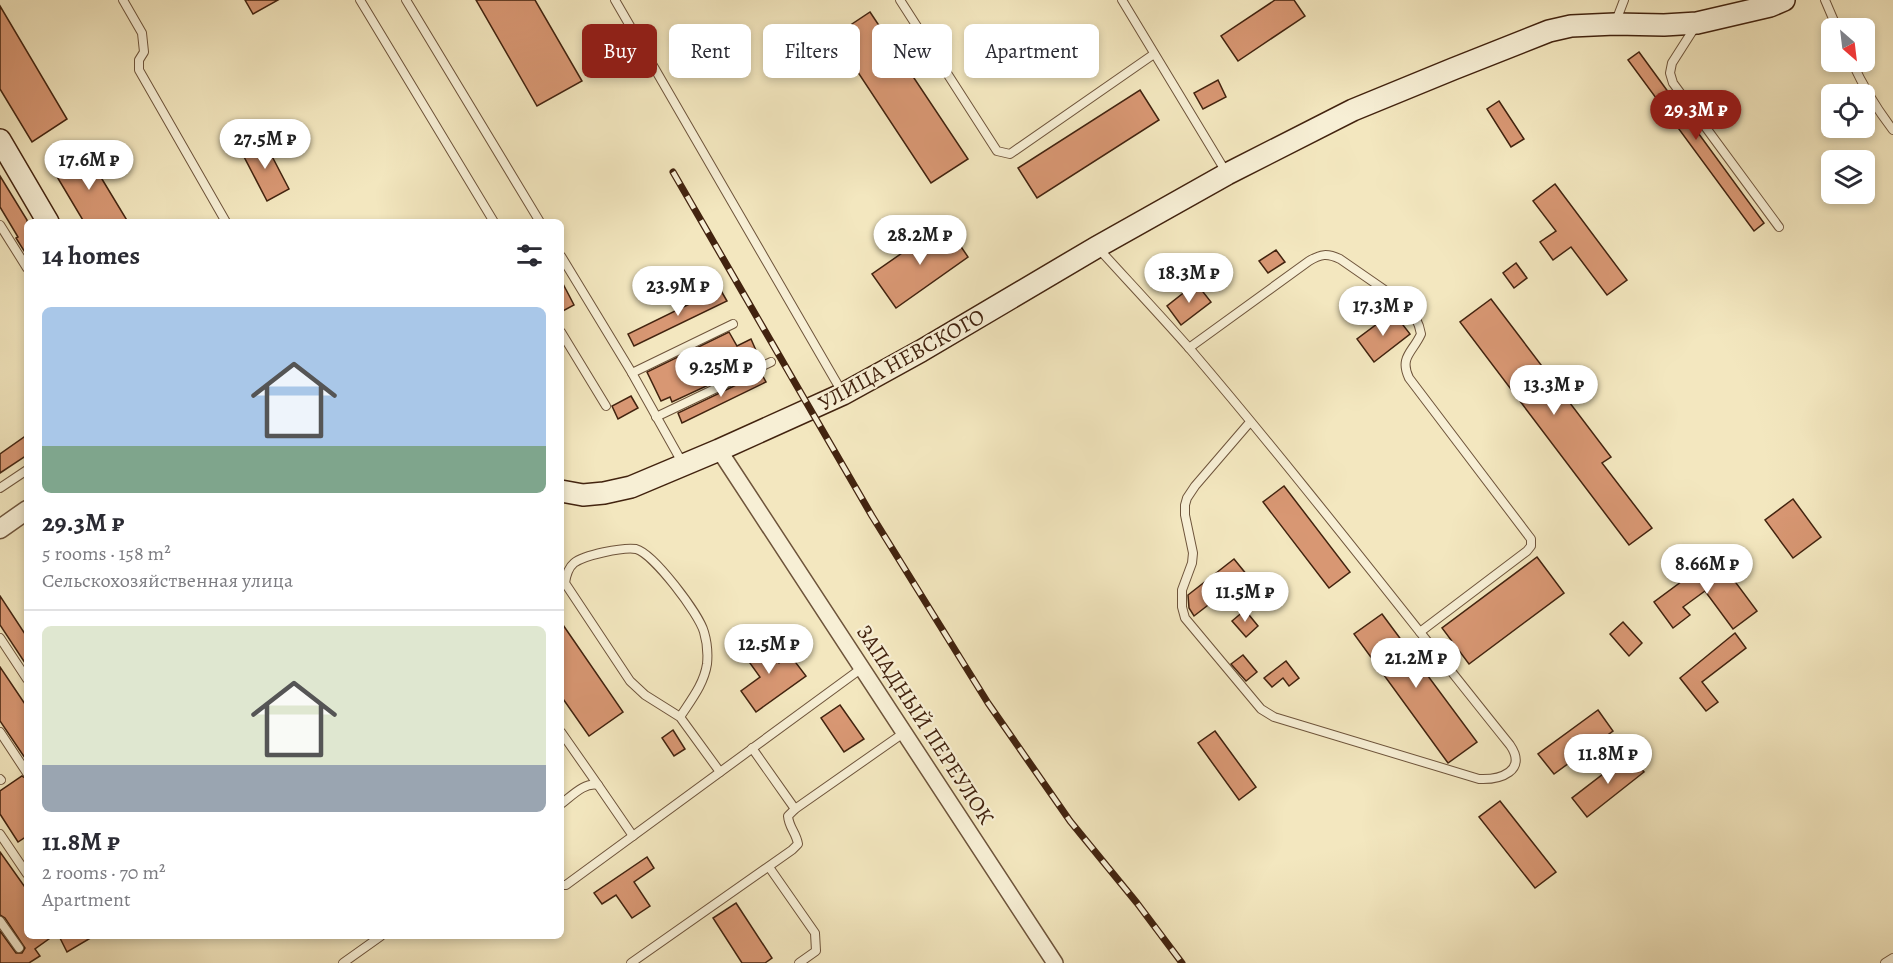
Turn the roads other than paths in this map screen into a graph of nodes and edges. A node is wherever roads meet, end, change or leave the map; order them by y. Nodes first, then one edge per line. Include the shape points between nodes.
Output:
1 (123, 0) edge
2 (360, 0) edge
3 (406, 0) edge
4 (615, 0) edge
5 (900, 0) edge
6 (1122, 0) edge
7 (1624, 0) edge
8 (1784, 0) edge
9 (1825, 0) edge
10 (1833, 18) edge
11 (1697, 23) junction
12 (1615, 24) junction
13 (1154, 54) junction
14 (1856, 72) edge
15 (1893, 130) edge
16 (0, 140) edge
17 (1227, 174) junction
18 (46, 219) edge
19 (223, 219) edge
20 (492, 219) edge
21 (538, 219) edge
22 (0, 225) edge
23 (1779, 227) dead end
24 (1097, 247) junction
25 (564, 261) edge
26 (24, 263) edge
27 (734, 324) dead end
28 (564, 337) edge
29 (1189, 348) junction
30 (771, 362) dead end
31 (632, 373) junction
32 (843, 394) junction
33 (606, 406) dead end
34 (656, 417) junction
35 (1250, 422) junction
36 (719, 450) junction
37 (684, 465) junction
38 (24, 472) edge
39 (0, 488) edge
40 (564, 492) edge
41 (24, 512) edge
42 (0, 529) edge
43 (1420, 632) junction
44 (0, 638) edge
45 (862, 668) junction
46 (24, 674) edge
47 (680, 717) junction
48 (0, 732) edge
49 (905, 732) junction
50 (564, 736) edge
51 (752, 748) junction
52 (24, 768) edge
53 (720, 772) junction
54 (598, 785) junction
55 (564, 802) edge
56 (795, 809) junction
57 (0, 834) edge
58 (633, 836) junction
59 (769, 867) junction
60 (24, 870) edge
61 (564, 885) edge
62 (0, 921) edge
63 (377, 939) edge
64 (19, 948) dead end
65 (1893, 958) edge
66 (343, 963) edge
67 (631, 963) edge
68 (799, 963) edge
69 (1055, 963) edge
70 (1885, 963) edge

1 - 19 lane via 142,33 144,52 139,70
2 - 20 lane
3 - 21 lane
4 - 32 lane
5 - 13 lane via 997,151 1004,153 1010,154
6 - 13 lane
7 - 12 lane
8 - 11 main road, УЛИЦА НЕВСКОГО
9 - 10 lane
11 - 12 main road, УЛИЦА НЕВСКОГО
11 - 23 lane via 1672,63 1673,83
12 - 17 main road, УЛИЦА НЕВСКОГО via 1548,31 1353,110
13 - 17 lane
14 - 15 lane
16 - 18 main road
17 - 24 main road, УЛИЦА НЕВСКОГО
22 - 26 lane
24 - 29 lane
24 - 32 main road, УЛИЦА НЕВСКОГО
25 - 31 lane
27 - 31 lane
28 - 33 lane
29 - 35 lane
29 - 43 lane via 1321,254 1341,259 1411,311 1421,334 1405,361 1409,378 1531,538 1527,551
30 - 34 lane
31 - 34 lane
32 - 36 main road, УЛИЦА НЕВСКОГО
34 - 37 lane
35 - 43 lane
35 - 43 lane via 1187,498 1185,515 1193,553 1180,596 1185,618 1261,709 1274,717 1479,779 1491,780 1510,772 1516,761 1513,750
36 - 37 main road, УЛИЦА НЕВСКОГО
36 - 45 street, ЗАПАДНЫЙ ПЕРЕУЛОК
37 - 40 main road, УЛИЦА НЕВСКОГО via 631,487 604,493
38 - 39 lane
41 - 42 street
44 - 46 lane
45 - 49 street, ЗАПАДНЫЙ ПЕРЕУЛОК
45 - 51 lane
47 - 47 lane via 702,682 707,650 704,631 677,588 638,549 588,556 573,563 565,584 630,681
47 - 53 lane
48 - 52 lane
49 - 56 lane
49 - 69 street, ЗАПАДНЫЙ ПЕРЕУЛОК
50 - 54 lane
51 - 53 lane
51 - 56 lane
53 - 58 lane
54 - 55 lane via 586,785
54 - 58 lane
56 - 59 lane via 788,816 798,844
57 - 60 lane
58 - 61 lane
59 - 67 lane
59 - 68 lane via 815,933 816,951
62 - 64 lane
63 - 66 lane
65 - 70 lane

